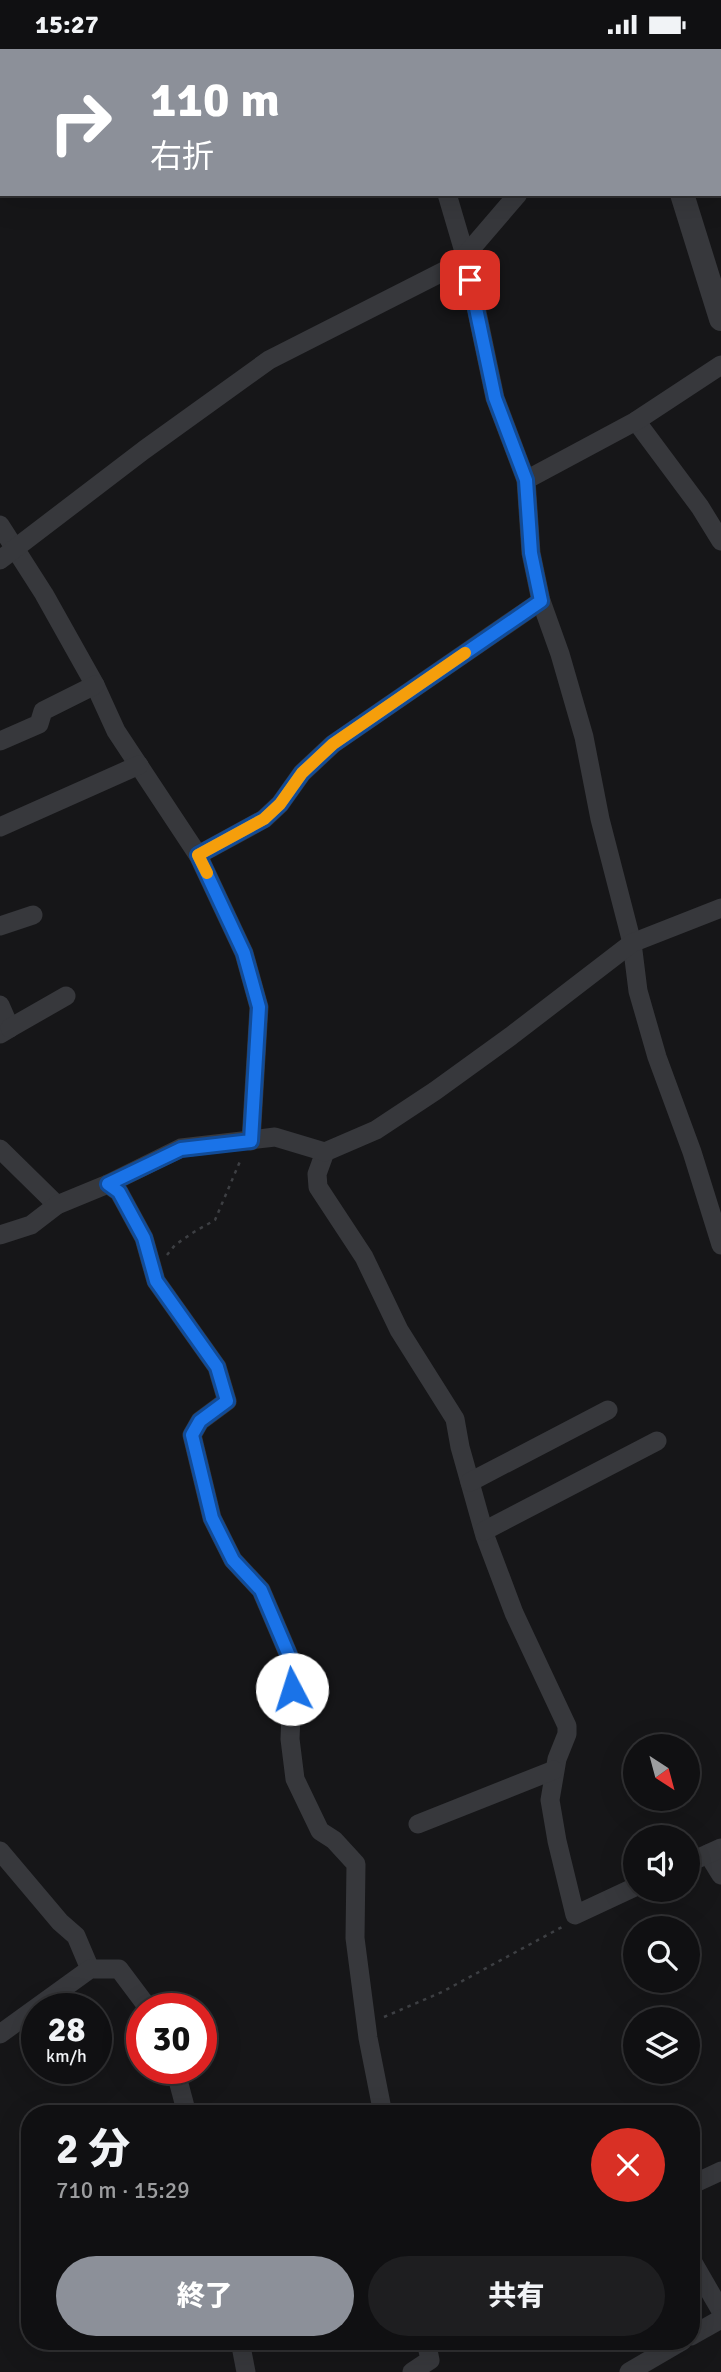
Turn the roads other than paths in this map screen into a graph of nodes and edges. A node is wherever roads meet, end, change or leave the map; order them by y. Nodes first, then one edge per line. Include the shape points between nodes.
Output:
1 (448, 196) edge
2 (516, 196) edge
3 (683, 196) edge
4 (465, 255) junction
5 (721, 319) edge
6 (721, 365) edge
7 (636, 421) junction
8 (526, 480) junction
9 (0, 525) edge
10 (721, 541) edge
11 (7, 554) edge
12 (541, 601) junction
13 (95, 685) junction
14 (0, 741) edge
15 (139, 765) junction
16 (0, 827) edge
17 (198, 855) junction
18 (721, 908) edge
19 (33, 915) dead end
20 (0, 926) edge
21 (632, 943) junction
22 (66, 996) dead end
23 (0, 1005) edge
24 (5, 1031) edge
25 (251, 1141) junction
26 (0, 1149) edge
27 (325, 1152) junction
28 (108, 1184) junction
29 (57, 1205) junction
30 (0, 1235) edge
31 (721, 1245) edge
32 (608, 1410) dead end
33 (657, 1441) dead end
34 (470, 1482) junction
35 (484, 1531) junction
36 (554, 1770) junction
37 (418, 1824) dead end
38 (0, 1851) edge
39 (714, 1851) edge
40 (721, 1875) edge
41 (623, 1893) edge
42 (90, 1969) junction
43 (137, 1993) edge
44 (0, 2034) edge
45 (179, 2084) edge
46 (185, 2105) edge
47 (381, 2105) edge
48 (721, 2171) edge
49 (700, 2181) edge
50 (700, 2275) edge
51 (721, 2311) edge
52 (721, 2319) edge
53 (700, 2331) edge
54 (242, 2350) edge
55 (428, 2350) edge
56 (667, 2350) edge
57 (246, 2372) edge
58 (412, 2372) edge
59 (629, 2372) edge

1 - 4 street
2 - 4 street
3 - 5 street
4 - 8 street via 495,398
4 - 11 street via 458,264 270,360
6 - 7 street
7 - 8 street
7 - 10 street
8 - 12 street via 531,553
9 - 11 street
11 - 13 street
12 - 17 street via 333,744 264,819
12 - 21 street via 584,737
13 - 14 street via 43,711 39,724
13 - 15 street via 116,731
15 - 16 street
15 - 17 street
17 - 25 street via 244,953 259,1007
18 - 21 street
19 - 20 street
21 - 27 street via 435,1091 376,1131
21 - 31 street via 638,991 657,1057
22 - 24 street
23 - 24 street
25 - 27 street via 275,1137
25 - 28 street via 181,1149
26 - 29 street
27 - 34 street via 317,1174 318,1187 455,1419
28 - 29 street
28 - 47 street via 119,1192 144,1238 156,1281 217,1367 227,1401 200,1421 192,1435 212,1518 233,1560 261,1590 293,1665 290,1739 295,1779 320,1831 356,1864 355,1938
29 - 30 street via 31,1225
32 - 34 street
33 - 35 street
34 - 35 street
35 - 36 street via 514,1613 567,1726
36 - 37 street
36 - 41 street via 550,1800 575,1915
38 - 42 street via 76,1936
39 - 40 street
42 - 43 street via 120,1969
42 - 44 street
45 - 46 street
48 - 49 street
50 - 51 street
52 - 53 street
54 - 57 street
55 - 58 street via 430,2360
56 - 59 street

